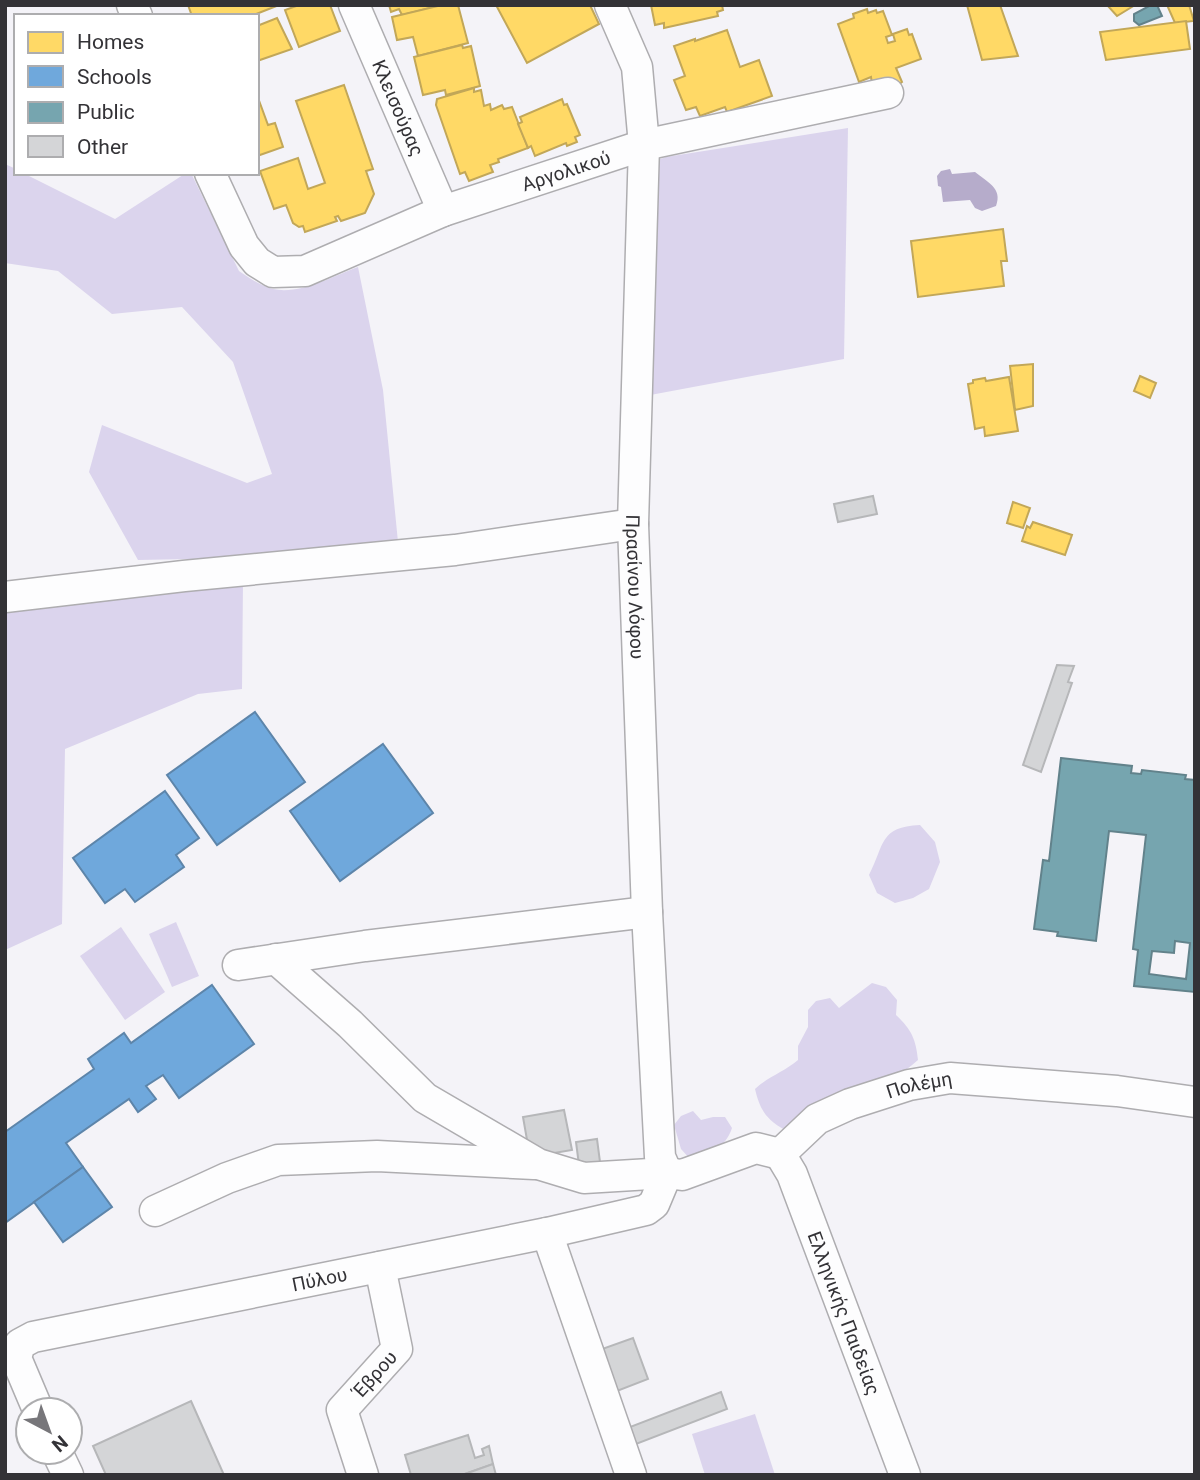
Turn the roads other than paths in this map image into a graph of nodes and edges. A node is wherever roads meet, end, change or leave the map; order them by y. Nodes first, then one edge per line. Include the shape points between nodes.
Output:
1 (354, 5) edge
2 (610, 5) edge
3 (888, 93) dead end
4 (645, 145) junction
5 (211, 175) edge
6 (443, 211) junction
7 (633, 524) junction
8 (5, 597) edge
9 (647, 912) junction
10 (276, 959) junction
11 (237, 965) dead end
12 (1195, 1102) edge
13 (780, 1154) junction
14 (538, 1164) junction
15 (667, 1173) junction
16 (155, 1211) dead end
17 (547, 1233) junction
18 (380, 1267) junction
19 (32, 1396) edge
20 (363, 1475) edge
21 (631, 1475) edge
22 (905, 1475) edge

1 - 6 street, Κλεισούρας
2 - 4 street, Πρασίνου Λόφου via 637,67
3 - 4 street, Αργολικού
4 - 6 street, Αργολικού
4 - 7 street, Πρασίνου Λόφου
5 - 6 street, Αργολικού via 244,246 273,272 305,271
7 - 8 street via 455,550
7 - 9 street, Πρασίνου Λόφου
9 - 10 street
9 - 15 street, Πρασίνου Λόφου via 660,1157
10 - 11 street
10 - 14 street via 425,1098
12 - 13 street, Πολέμη via 950,1078 909,1085 850,1104 817,1119
13 - 15 street via 756,1148 682,1175
13 - 22 street, Ελληνικής Παιδείας via 792,1174
14 - 15 street via 584,1178
14 - 16 street via 377,1156 278,1160
15 - 17 street, Πύλου via 654,1204 646,1209
17 - 18 street, Πύλου
17 - 21 street
18 - 19 street, Πύλου via 33,1337 20,1344 16,1358
18 - 20 street, Έβρου via 397,1349 342,1410

